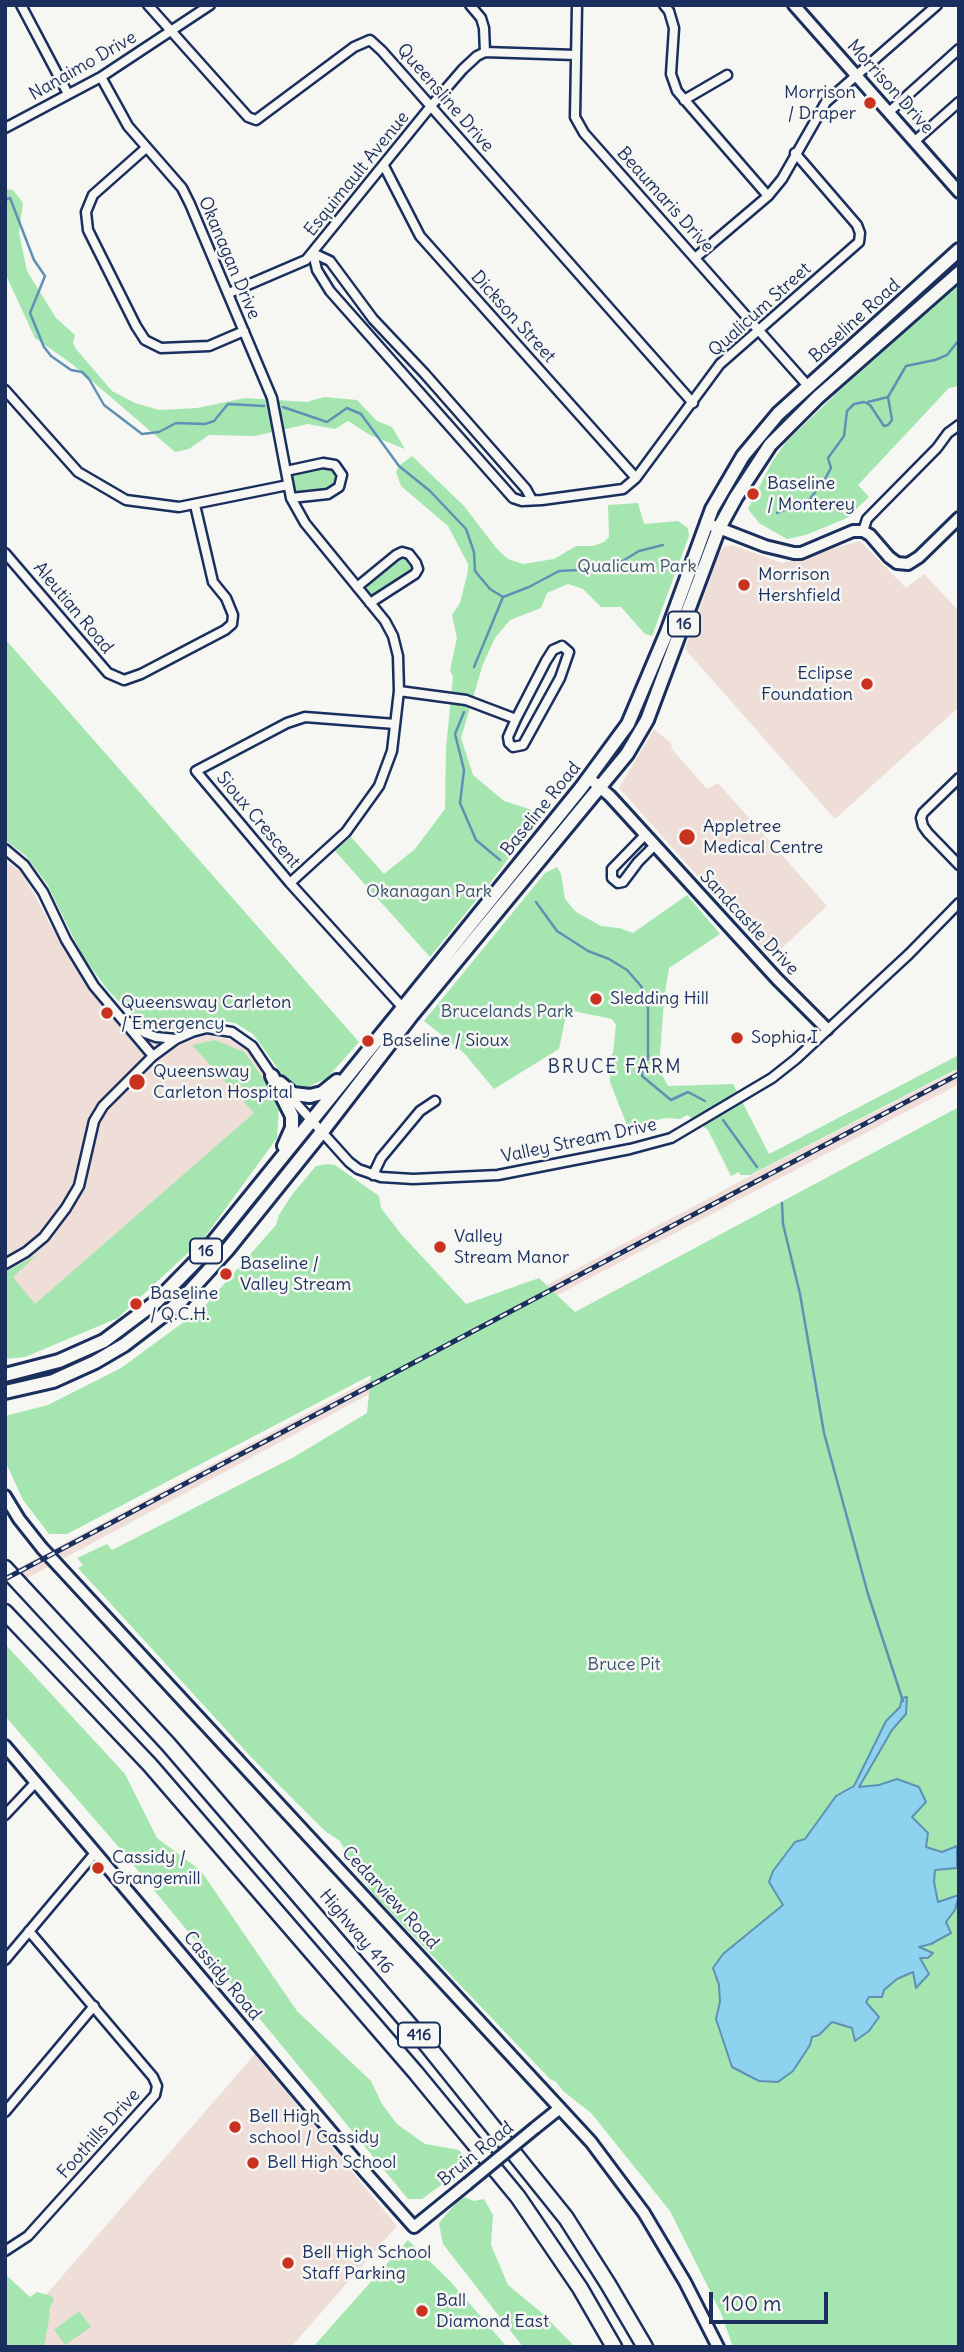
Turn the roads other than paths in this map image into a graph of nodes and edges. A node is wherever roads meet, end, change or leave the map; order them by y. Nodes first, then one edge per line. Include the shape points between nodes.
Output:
1 (21, 5) edge
2 (148, 5) edge
3 (210, 5) edge
4 (470, 5) edge
5 (577, 5) edge
6 (664, 5) edge
7 (794, 5) edge
8 (937, 5) edge
9 (171, 31) junction
10 (959, 50) edge
11 (485, 52) junction
12 (575, 55) junction
13 (727, 75) dead end
14 (101, 77) junction
15 (856, 77) junction
16 (68, 94) junction
17 (684, 100) junction
18 (959, 102) edge
19 (431, 106) junction
20 (889, 112) junction
21 (5, 128) edge
22 (915, 141) junction
23 (146, 148) junction
24 (795, 153) junction
25 (384, 166) junction
26 (959, 192) edge
27 (768, 196) junction
28 (959, 250) edge
29 (313, 253) junction
30 (695, 258) junction
31 (959, 273) edge
32 (229, 293) junction
33 (244, 331) junction
34 (758, 331) junction
35 (425, 374) junction
36 (412, 384) junction
37 (808, 386) junction
38 (5, 390) edge
39 (693, 403) junction
40 (959, 425) edge
41 (286, 471) junction
42 (636, 478) junction
43 (288, 485) junction
44 (291, 498) junction
45 (532, 500) junction
46 (195, 505) junction
47 (959, 518) edge
48 (713, 526) junction
49 (863, 531) junction
50 (5, 553) edge
51 (357, 587) junction
52 (370, 603) junction
53 (399, 691) junction
54 (516, 719) junction
55 (395, 724) junction
56 (589, 778) junction
57 (959, 778) edge
58 (601, 788) junction
59 (645, 835) junction
60 (654, 846) junction
61 (5, 849) edge
62 (959, 865) edge
63 (290, 883) junction
64 (959, 904) edge
65 (407, 1011) junction
66 (121, 1016) junction
67 (827, 1030) junction
68 (176, 1039) junction
69 (153, 1056) junction
70 (360, 1060) junction
71 (272, 1076) junction
72 (435, 1101) dead end
73 (311, 1121) junction
74 (321, 1133) junction
75 (373, 1175) junction
76 (264, 1179) junction
77 (5, 1264) edge
78 (5, 1375) edge
79 (5, 1392) edge
80 (5, 1496) edge
81 (5, 1568) edge
82 (5, 1612) edge
83 (5, 1746) edge
84 (36, 1782) junction
85 (5, 1815) edge
86 (95, 1853) junction
87 (29, 1931) junction
88 (5, 1960) edge
89 (94, 2006) junction
90 (560, 2108) junction
91 (5, 2112) edge
92 (414, 2228) joint
93 (5, 2250) edge
94 (614, 2347) edge
95 (645, 2347) edge
96 (718, 2347) edge

1 - 16 street
2 - 9 street, Queensline Drive
3 - 9 street, Nanaimo Drive
4 - 11 street via 481,18
5 - 12 street, Beaumaris Drive
6 - 17 street via 674,28 671,74
7 - 15 street, Morrison Drive
8 - 15 street
9 - 14 street, Nanaimo Drive
9 - 19 street, Queensline Drive via 248,117 256,120 370,40
10 - 20 street
11 - 12 street
11 - 19 street, Esquimault Avenue via 463,69
12 - 30 street, Beaumaris Drive via 575,117 584,133
13 - 17 street
14 - 16 street, Nanaimo Drive
14 - 23 street, Okanagan Drive
15 - 20 street, Morrison Drive
15 - 24 street via 826,102
16 - 21 street, Nanaimo Drive
17 - 27 street
18 - 22 street
19 - 25 street, Esquimault Avenue
19 - 39 street, Queensline Drive
20 - 22 street, Morrison Drive
22 - 26 street, Morrison Drive
23 - 32 street, Okanagan Drive via 182,188
23 - 33 street via 93,195 86,212 88,230 136,326 145,340 161,348 209,346
24 - 27 street
24 - 34 street, Qualicum Street via 857,225 859,242
25 - 29 street, Esquimault Avenue
25 - 42 street, Dickson Street via 420,236
27 - 30 street
28 - 37 main road, Baseline Road / 16
29 - 32 street, Esquimault Avenue
29 - 35 street via 330,261 373,319
29 - 36 street via 330,291
30 - 34 street, Beaumaris Drive
31 - 48 main road, Baseline Road / 16 via 789,425
32 - 33 street, Okanagan Drive
33 - 41 street, Okanagan Drive via 272,398
34 - 37 street, Beaumaris Drive
34 - 39 street, Qualicum Street via 720,364
35 - 36 street
35 - 45 street
36 - 45 street via 513,498
37 - 48 main road, Baseline Road / 16 via 743,456
38 - 46 street via 78,472 109,492 159,506
39 - 42 street, Qualicum Street
40 - 49 street via 867,519
41 - 43 street, Okanagan Drive
41 - 44 street via 323,463 335,464 341,475 339,487 328,494
42 - 45 street, Qualicum Street via 623,489
43 - 44 street, Okanagan Drive
43 - 46 street
44 - 51 street, Okanagan Drive via 305,523
46 - 50 street, Aleutian Road via 213,582 226,598 232,624 124,680 108,673
47 - 49 street via 908,564 897,563
48 - 49 street via 794,553
48 - 56 main road, Baseline Road / 16 via 628,724
48 - 58 main road, Baseline Road / 16 via 647,720
51 - 52 street, Okanagan Drive
51 - 52 street via 402,552 416,562 415,574
52 - 53 street, Okanagan Drive via 393,636
53 - 54 street via 466,700
53 - 55 street, Okanagan Drive
54 - 54 street via 509,743 518,747 560,678 568,661 566,648 553,650
55 - 63 street, Okanagan Drive via 392,751 370,802 346,832
55 - 63 street, Sioux Crescent via 304,717 196,771
56 - 58 street, Sandcastle Drive
56 - 65 main road, Baseline Road / 16
57 - 62 street via 921,818 928,834
58 - 59 street, Sandcastle Drive
58 - 65 main road, Baseline Road / 16
59 - 60 street, Sandcastle Drive
59 - 60 street via 612,869 612,878 624,882
60 - 67 street, Sandcastle Drive
61 - 66 street via 38,883 89,978
63 - 65 street, Sioux Crescent
64 - 67 street, Valley Stream Drive
65 - 70 main road, Baseline Road / 16
65 - 74 main road, Baseline Road / 16
66 - 68 street via 145,1033
66 - 69 street
67 - 75 street, Valley Stream Drive via 772,1078 671,1138 498,1175 413,1179
68 - 69 street
68 - 71 street, Valley Stream Drive via 207,1028 232,1032 253,1046
69 - 77 street via 98,1114 83,1173 66,1208 44,1237
70 - 71 main road via 315,1095 293,1094
70 - 73 main road, Baseline Road / 16
71 - 73 street, Valley Stream Drive
71 - 76 main road via 290,1109 292,1128
72 - 75 street via 381,1158
73 - 74 street, Valley Stream Drive
73 - 76 main road, Baseline Road / 16
74 - 75 street, Valley Stream Drive via 349,1162
74 - 79 main road, Baseline Road / 16 via 210,1269 160,1318 80,1369 53,1381
76 - 78 main road, Baseline Road / 16 via 193,1266 128,1325 76,1354
80 - 90 street, Cedarview Road via 42,1548
81 - 95 highway, Highway 416 / 416 via 168,1744 427,2045 566,2218
82 - 94 highway, 416 via 150,1765 416,2073 518,2197
83 - 84 street, Cassidy Road
84 - 85 street
84 - 86 street, Cassidy Road
86 - 87 street
86 - 92 street, Cassidy Road
87 - 88 street
87 - 89 street, Foothills Drive
89 - 91 street
89 - 93 street, Foothills Drive via 153,2077 155,2095 28,2236
90 - 92 street, Bruin Road, bridge
90 - 96 street, Cedarview Road via 644,2213

